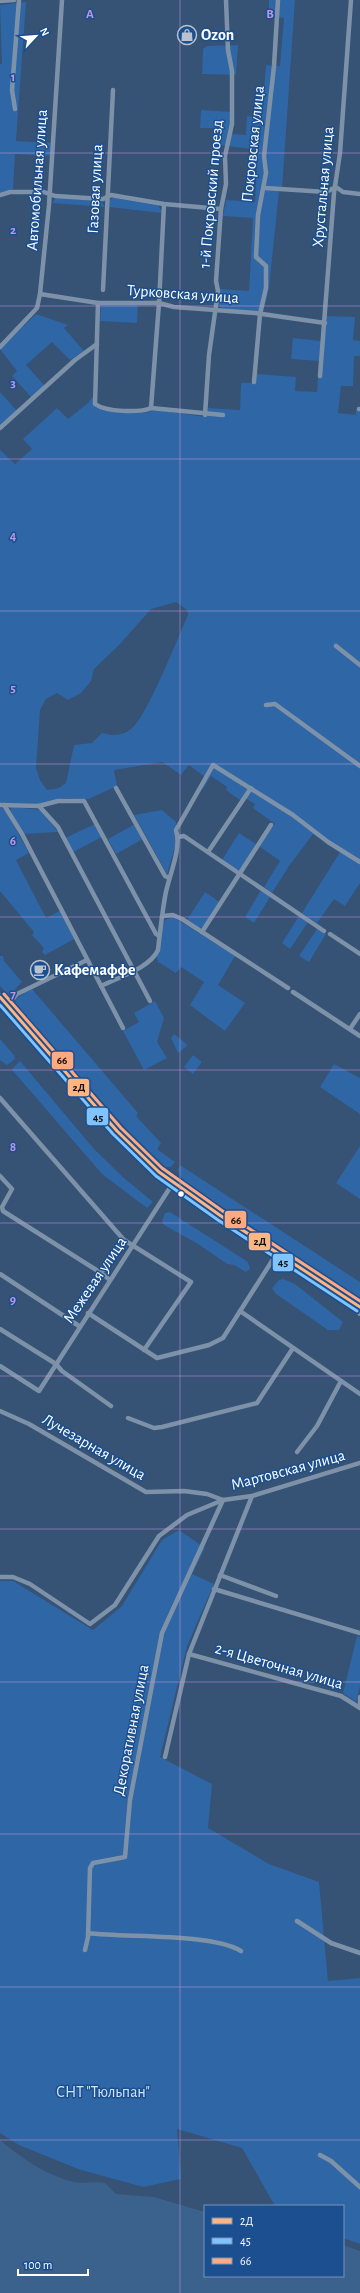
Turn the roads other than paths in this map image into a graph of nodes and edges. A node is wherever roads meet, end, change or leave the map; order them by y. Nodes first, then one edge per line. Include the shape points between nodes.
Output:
1 (14, 0) edge
2 (19, 0) edge
3 (62, 0) edge
4 (226, 0) edge
5 (278, 0) edge
6 (351, 0) edge
7 (0, 1) edge
8 (113, 90) dead end
9 (15, 109) dead end
10 (336, 187) junction
11 (265, 188) junction
12 (360, 194) edge
13 (0, 195) edge
14 (50, 195) junction
15 (108, 196) junction
16 (164, 204) junction
17 (222, 209) junction
18 (103, 290) dead end
19 (40, 294) junction
20 (98, 303) junction
21 (160, 303) junction
22 (216, 310) junction
23 (260, 314) junction
24 (324, 323) junction
25 (97, 344) junction
26 (0, 347) edge
27 (320, 376) dead end
28 (254, 382) dead end
29 (151, 408) junction
30 (205, 415) junction
31 (223, 415) dead end
32 (0, 428) edge
33 (336, 646) dead end
34 (360, 665) edge
35 (266, 705) dead end
36 (360, 766) edge
37 (116, 788) dead end
38 (251, 788) junction
39 (2, 805) edge
40 (39, 806) junction
41 (271, 825) dead end
42 (178, 837) junction
43 (208, 852) junction
44 (360, 862) edge
45 (240, 874) junction
46 (169, 878) junction
47 (162, 916) junction
48 (324, 931) dead end
49 (202, 932) junction
50 (330, 934) dead end
51 (159, 936) junction
52 (360, 954) edge
53 (87, 960) junction
54 (132, 970) junction
55 (101, 986) junction
56 (288, 988) dead end
57 (293, 992) dead end
58 (0, 997) edge
59 (150, 1001) dead end
60 (7, 1005) junction
61 (360, 1014) edge
62 (123, 1028) dead end
63 (350, 1029) junction
64 (360, 1036) edge
65 (0, 1098) edge
66 (0, 1176) edge
67 (173, 1183) junction
68 (124, 1240) junction
69 (134, 1244) junction
70 (278, 1253) junction
71 (101, 1273) junction
72 (0, 1274) edge
73 (110, 1280) junction
74 (358, 1305) edge
75 (240, 1311) junction
76 (88, 1313) junction
77 (360, 1313) edge
78 (79, 1326) junction
79 (0, 1329) edge
80 (293, 1348) junction
81 (144, 1350) junction
82 (56, 1364) junction
83 (0, 1366) edge
84 (341, 1381) junction
85 (360, 1394) edge
86 (111, 1406) dead end
87 (0, 1411) edge
88 (128, 1418) dead end
89 (298, 1452) dead end
90 (360, 1463) edge
91 (252, 1496) junction
92 (223, 1500) junction
93 (220, 1575) junction
94 (0, 1577) edge
95 (214, 1589) junction
96 (276, 1596) dead end
97 (360, 1633) edge
98 (189, 1654) junction
99 (360, 1697) edge
100 (360, 1708) edge
101 (165, 1758) dead end
102 (297, 1921) dead end
103 (88, 1933) junction
104 (85, 1950) dead end
105 (241, 1950) dead end
106 (360, 1953) edge
107 (320, 2155) dead end
108 (360, 2187) edge

1 - 7 street
2 - 9 street via 12,90
3 - 14 street, Автомобильная улица
4 - 17 street, 1-й Покровский проезд via 228,50 232,71 232,124 225,156 226,184
5 - 11 street, Покровская улица via 267,126
6 - 10 street, Хрустальная улица
8 - 15 street, Газовая улица
10 - 11 street via 326,192
10 - 12 street via 344,192
10 - 24 street, Хрустальная улица
11 - 23 street, Покровская улица via 256,236 256,257 266,266 266,288
13 - 14 street via 10,192 44,192
14 - 15 street via 103,199
14 - 19 street, Автомобильная улица
15 - 16 street via 123,196
15 - 18 street, Газовая улица
16 - 17 street
16 - 21 street
17 - 22 street, 1-й Покровский проезд
19 - 20 street, Турковская улица
19 - 26 street, Автомобильная улица via 37,308
20 - 21 street, Турковская улица
20 - 25 street
21 - 22 street, Турковская улица via 174,307
21 - 29 street
22 - 23 street, Турковская улица
22 - 30 street, 1-й Покровский проезд via 209,355
23 - 24 street, Турковская улица
23 - 28 street, Покровская улица
24 - 27 street, Хрустальная улица
25 - 29 street via 95,404 100,407 143,411
25 - 32 street via 75,360
29 - 30 street
30 - 31 street
33 - 34 street
35 - 36 street via 274,704
37 - 46 street via 165,876
38 - 42 street via 213,765 202,788 178,824
38 - 43 street
38 - 44 street
39 - 40 street
39 - 53 street via 22,834
40 - 51 street via 58,801 80,800 87,805
40 - 54 street via 58,827
41 - 45 street
42 - 43 street via 184,836
42 - 46 street
43 - 45 street
45 - 48 street
45 - 49 street
46 - 47 street
47 - 49 street via 173,915
47 - 51 street
49 - 56 street
50 - 52 street
51 - 54 street via 155,956
53 - 55 street
53 - 60 street via 18,994
54 - 55 street
54 - 59 street
55 - 62 street
57 - 63 street
58 - 60 main road
60 - 67 main road via 141,1157
61 - 63 street
63 - 64 street
65 - 68 street
66 - 71 street via 12,1189 2,1207 3,1211
67 - 69 street, Межевая улица
67 - 70 main road
68 - 69 street
68 - 71 street
69 - 73 street, Межевая улица
69 - 81 street via 191,1282
70 - 74 main road
70 - 75 street
71 - 73 street
72 - 78 street
73 - 76 street, Межевая улица
74 - 77 street
75 - 80 street
75 - 81 street via 222,1338 210,1345 157,1358
76 - 78 street, Межевая улица
76 - 81 street
78 - 82 street, Межевая улица
79 - 82 street
80 - 84 street
80 - 88 street via 257,1403 154,1428
82 - 83 street, Межевая улица via 39,1391
82 - 86 street
84 - 85 street
84 - 89 street via 317,1426
87 - 92 street, Лучезарная улица via 29,1424 146,1492 184,1491 207,1494
90 - 91 street, Мартовская улица
91 - 92 street, Мартовская улица
91 - 93 street
92 - 94 street via 187,1515 159,1536 115,1604 90,1624 30,1584 13,1577
92 - 103 street, Декоративная улица via 162,1633 130,1800 125,1857 93,1864 90,1868
93 - 95 street
93 - 96 street
95 - 97 street
95 - 98 street
98 - 100 street, 2-я Цветочная улица via 341,1696
98 - 101 street
99 - 100 street
102 - 106 street via 331,1943
103 - 104 street, Декоративная улица
103 - 105 street via 200,1940
107 - 108 street via 331,2161

